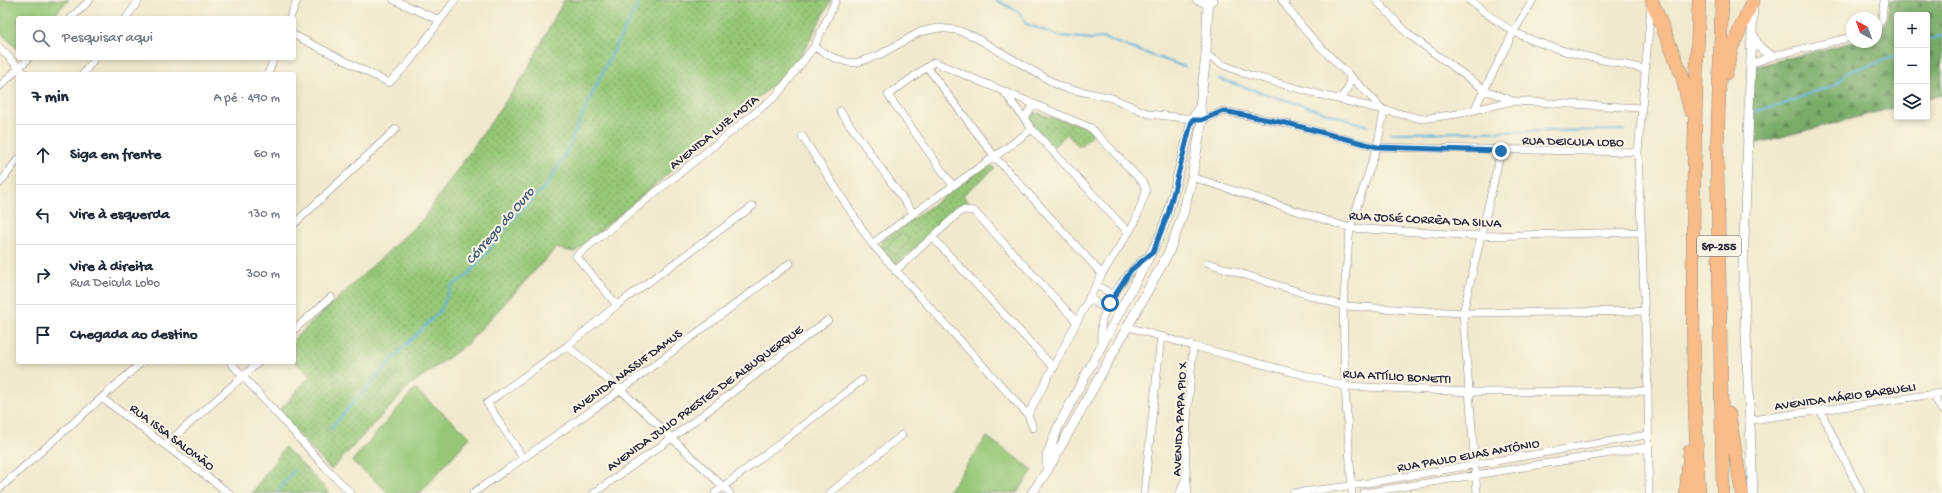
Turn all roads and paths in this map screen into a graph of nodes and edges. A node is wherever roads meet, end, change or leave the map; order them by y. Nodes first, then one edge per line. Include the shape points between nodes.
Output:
1 (90, 0) edge
2 (297, 0) edge
3 (394, 0) edge
4 (455, 0) edge
5 (836, 0) edge
6 (1196, 0) edge
7 (1282, 0) edge
8 (1376, 0) edge
9 (1469, 0) edge
10 (1533, 0) edge
11 (1650, 0) edge
12 (1699, 0) edge
13 (1722, 0) edge
14 (1753, 0) edge
15 (1884, 0) edge
16 (1209, 1) edge
17 (135, 2) edge
18 (73, 16) edge
19 (127, 16) edge
20 (291, 16) edge
21 (1882, 19) edge
22 (439, 20) junction
23 (1752, 28) junction
24 (1514, 31) junction
25 (296, 36) edge
26 (1846, 39) edge
27 (814, 47) junction
28 (0, 48) edge
29 (1206, 55) junction
30 (1772, 56) junction
31 (27, 60) edge
32 (94, 60) edge
33 (273, 60) edge
34 (1751, 64) junction
35 (927, 67) junction
36 (19, 68) junction
37 (1645, 69) junction
38 (23, 72) edge
39 (84, 72) edge
40 (269, 72) edge
41 (1350, 77) junction
42 (0, 86) edge
43 (1485, 90) junction
44 (1005, 93) junction
45 (1340, 99) junction
46 (1513, 101) junction
47 (1034, 104) junction
48 (1200, 106) junction
49 (1642, 108) junction
50 (1474, 110) junction
51 (840, 111) dead end
52 (1384, 111) junction
53 (1024, 118) junction
54 (1192, 120) junction
55 (1202, 120) junction
56 (1694, 127) junction
57 (396, 129) dead end
58 (1032, 129) junction
59 (802, 136) dead end
60 (1377, 147) junction
61 (1501, 151) junction
62 (1638, 152) junction
63 (1717, 155) junction
64 (995, 157) junction
65 (16, 162) edge
66 (1192, 177) junction
67 (0, 183) edge
68 (953, 186) junction
69 (754, 206) dead end
70 (913, 213) junction
71 (296, 222) edge
72 (1350, 228) junction
73 (1640, 232) junction
74 (1129, 233) junction
75 (1481, 236) junction
76 (933, 238) junction
77 (872, 244) junction
78 (1153, 252) junction
79 (790, 263) dead end
80 (1208, 263) dead end
81 (896, 271) junction
82 (1102, 274) junction
83 (1126, 277) junction
84 (1136, 282) junction
85 (1096, 285) junction
86 (1150, 288) junction
87 (1114, 296) junction
88 (331, 297) dead end
89 (1089, 297) junction
90 (617, 305) junction
91 (1344, 306) junction
92 (1107, 309) junction
93 (1644, 311) junction
94 (1463, 313) junction
95 (1103, 316) junction
96 (828, 320) dead end
97 (1076, 321) junction
98 (1114, 323) junction
99 (1128, 327) junction
100 (296, 328) edge
101 (1161, 336) junction
102 (567, 346) junction
103 (1193, 346) junction
104 (1100, 348) junction
105 (140, 364) edge
106 (232, 364) edge
107 (257, 364) edge
108 (1054, 368) junction
109 (1722, 371) junction
110 (243, 377) junction
111 (862, 380) dead end
112 (1345, 386) junction
113 (621, 390) junction
114 (1648, 391) junction
115 (1470, 392) junction
116 (1942, 393) edge
117 (1933, 394) junction
118 (102, 398) junction
119 (1694, 408) junction
120 (1820, 410) junction
121 (1942, 410) edge
122 (1028, 415) junction
123 (1751, 420) junction
124 (1033, 428) dead end
125 (902, 435) dead end
126 (1647, 435) junction
127 (672, 438) junction
128 (165, 445) junction
129 (1648, 447) junction
130 (523, 458) junction
131 (1473, 465) junction
132 (1047, 471) junction
133 (1186, 476) junction
134 (1474, 476) junction
135 (724, 486) junction
136 (0, 488) edge
137 (1351, 490) edge
138 (229, 493) edge
139 (351, 493) edge
140 (473, 493) edge
141 (594, 493) edge
142 (715, 493) edge
143 (730, 493) edge
144 (830, 493) edge
145 (1032, 493) edge
146 (1144, 493) edge
147 (1180, 493) edge
148 (1188, 493) edge
149 (1292, 493) edge
150 (1364, 493) edge
151 (1477, 493) edge
152 (1650, 493) edge
153 (1686, 493) edge
154 (1699, 493) edge
155 (1723, 493) edge
156 (1742, 493) edge
157 (1753, 493) edge
158 (1861, 493) edge

1 - 18 street
2 - 20 street
3 - 22 street
4 - 22 street
5 - 27 street, AVENIDA LUIZ MOTA
6 - 16 street
7 - 41 street via 1315,41
8 - 43 street via 1408,34
9 - 24 street via 1493,19
10 - 24 street
11 - 37 street
11 - 56 highway via 1682,75
12 - 56 highway, SP-255
13 - 63 highway, SP-255
14 - 23 street
14 - 63 highway via 1726,67
15 - 21 street
16 - 29 street
17 - 19 street
22 - 25 street via 408,64 389,83
23 - 30 street via 1756,44
23 - 34 street
24 - 37 street via 1566,52
24 - 43 street
26 - 30 street
27 - 54 street via 832,57 856,63 879,55 920,32 938,28 957,30 973,36 1061,87 1112,98 1150,114
27 - 90 street, AVENIDA LUIZ MOTA via 777,94 576,256
28 - 36 street
29 - 45 street via 1246,74
29 - 48 street
30 - 34 street
31 - 36 street
32 - 39 street
33 - 40 street
34 - 123 street via 1743,267
35 - 44 street via 934,62
35 - 64 street
35 - 68 street via 888,94
36 - 38 street
36 - 42 street
37 - 49 street
41 - 45 street via 1348,89
41 - 52 street via 1367,91
43 - 46 street
43 - 50 street
44 - 47 street
44 - 53 street
45 - 52 street
46 - 49 street
46 - 50 street
47 - 53 street
47 - 74 street via 1091,128 1144,184 1146,191
48 - 54 street
48 - 55 street
49 - 62 street
50 - 52 street via 1422,119
51 - 70 street
52 - 60 street
53 - 58 street
54 - 55 street
54 - 78 street via 1168,214
55 - 60 street, RUA DEICULA LOBO via 1223,111 1290,124
55 - 66 street
56 - 119 highway, SP-255
57 - 71 street
58 - 64 street
58 - 74 street
59 - 77 street
60 - 61 street, RUA DEICULA LOBO
60 - 72 street
61 - 62 street, RUA DEICULA LOBO
61 - 75 street
62 - 73 street
63 - 109 highway, SP-255
64 - 68 street
64 - 82 street
65 - 67 street
66 - 72 street, RUA JOSÉ CORRÊA DA SILVA
66 - 86 street via 1183,214 1169,252
68 - 70 street
69 - 90 street
70 - 77 street
72 - 75 street, RUA JOSÉ CORRÊA DA SILVA
72 - 91 street
73 - 75 street, RUA JOSÉ CORRÊA DA SILVA
73 - 93 street
74 - 82 street
75 - 94 street
76 - 81 street
76 - 97 street via 961,211 974,211
76 - 108 street
77 - 81 street
78 - 83 street via 1138,262
78 - 84 street
79 - 113 street, AVENIDA NASSIF DAMUS
80 - 91 street
81 - 122 street
82 - 85 street
83 - 84 street
83 - 87 street
84 - 86 street
84 - 98 street
85 - 87 street
85 - 89 street
86 - 99 street
87 - 92 street
88 - 100 street
89 - 92 street
89 - 97 street
90 - 102 street
91 - 94 street
91 - 112 street
92 - 95 street
93 - 94 street
93 - 114 street
94 - 115 street
95 - 98 street
95 - 104 street
96 - 127 street, AVENIDA JULIO PRESTES DE ALBUQUERQUE
97 - 108 street
98 - 99 street
98 - 104 street
99 - 101 street, RUA ATTÍLIO BONETTI
99 - 132 street
101 - 103 street, RUA ATTÍLIO BONETTI
101 - 146 street
102 - 113 street
102 - 130 street via 487,402
103 - 112 street, RUA ATTÍLIO BONETTI
103 - 133 street, AVENIDA PAPA PIO X
104 - 132 street via 1058,427 1047,456
105 - 118 street
106 - 110 street
107 - 110 street
108 - 122 street
109 - 155 highway, SP-255
109 - 156 highway
110 - 128 street
110 - 139 street
111 - 135 street
112 - 115 street, RUA ATTÍLIO BONETTI
112 - 137 street
113 - 127 street
113 - 130 street, AVENIDA NASSIF DAMUS
114 - 115 street, RUA ATTÍLIO BONETTI
114 - 126 street
115 - 131 street
116 - 117 street, AVENIDA MÁRIO BARBUGLI
117 - 120 street, AVENIDA MÁRIO BARBUGLI
117 - 121 street
118 - 128 street, RUA ISSA SALOMÃO
118 - 136 street
119 - 153 highway
119 - 154 highway, SP-255
120 - 123 street, AVENIDA MÁRIO BARBUGLI
120 - 158 street
122 - 124 street
123 - 157 street
125 - 144 street
126 - 129 street
126 - 131 street, RUA PAULO ELIAS ANTÔNIO
127 - 135 street
127 - 141 street, AVENIDA JULIO PRESTES DE ALBUQUERQUE
128 - 138 street, RUA ISSA SALOMÃO
129 - 134 street, RUA PAULO ELIAS ANTÔNIO
129 - 152 street
130 - 140 street, AVENIDA NASSIF DAMUS
131 - 134 street
131 - 137 street, RUA PAULO ELIAS ANTÔNIO
132 - 145 street
133 - 147 street
133 - 148 street, AVENIDA PAPA PIO X
134 - 150 street, RUA PAULO ELIAS ANTÔNIO
134 - 151 street
135 - 142 street
135 - 143 street
137 - 149 street, RUA PAULO ELIAS ANTÔNIO

